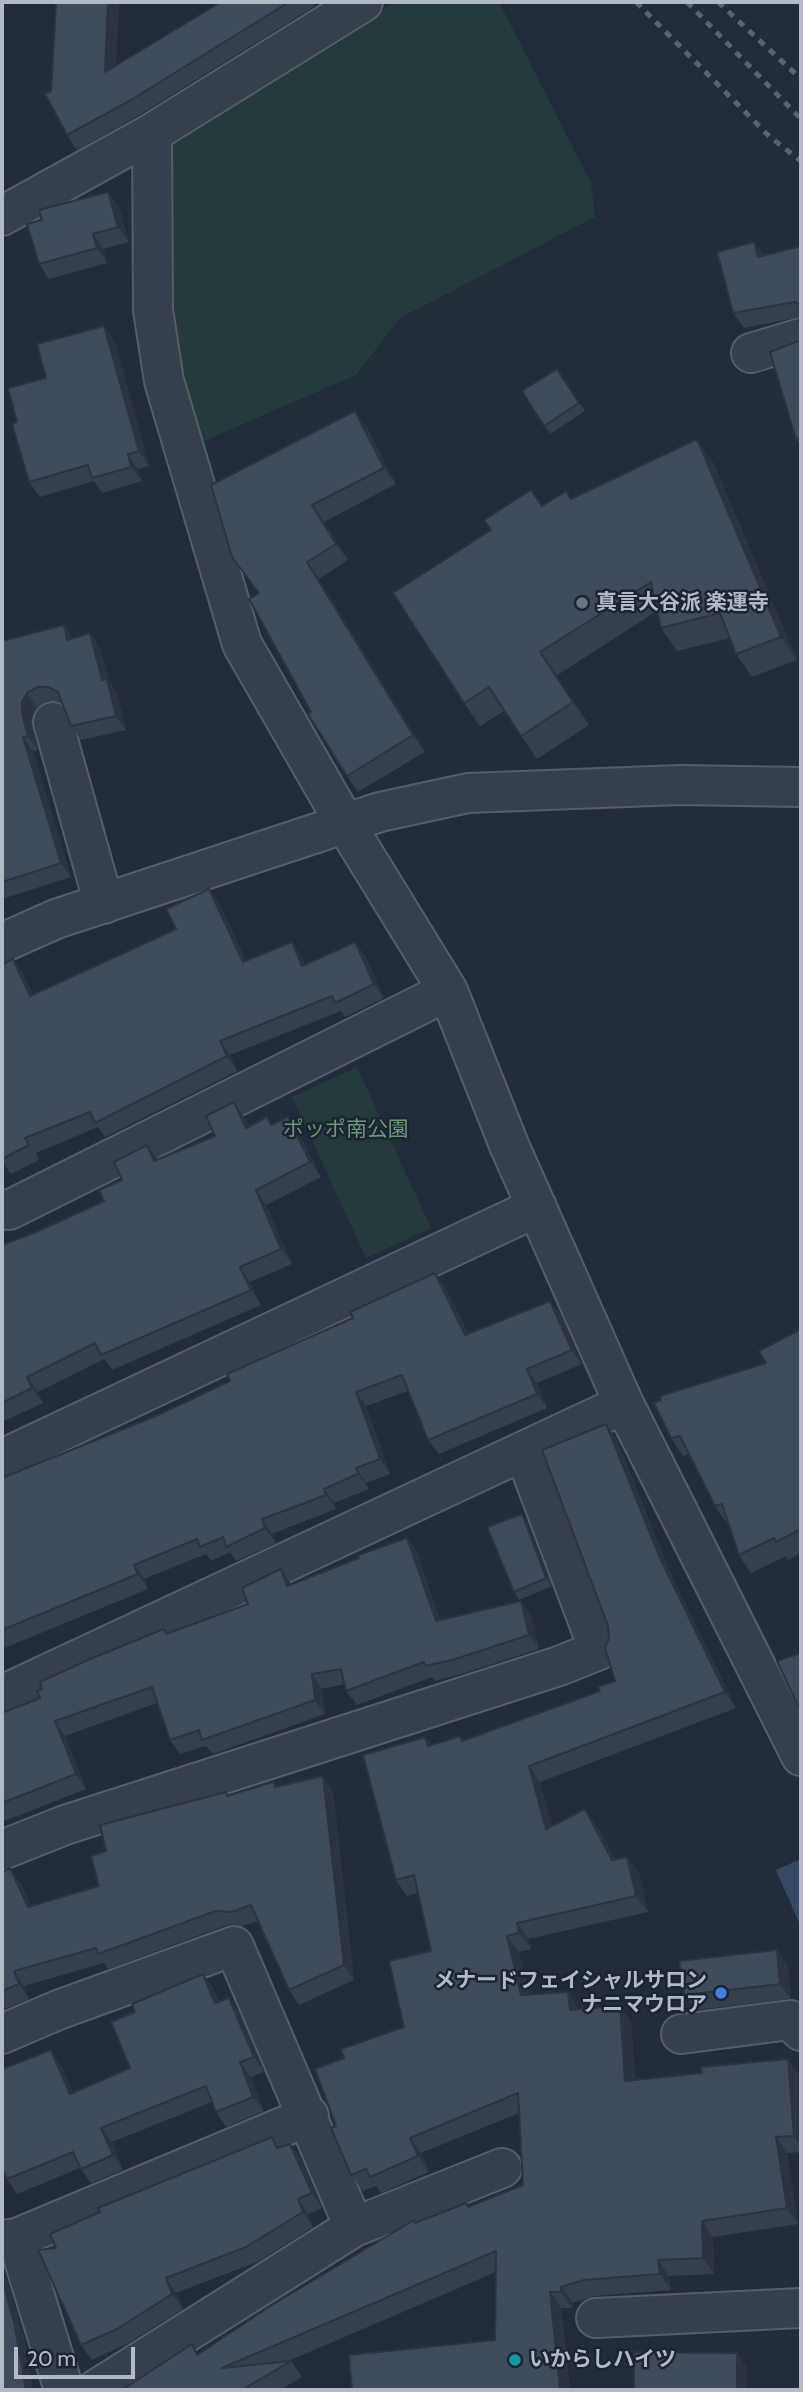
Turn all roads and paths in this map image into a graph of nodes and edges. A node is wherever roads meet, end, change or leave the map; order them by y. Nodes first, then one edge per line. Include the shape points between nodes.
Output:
1 (363, 2) edge
2 (152, 133) junction
3 (2, 216) edge
4 (801, 338) edge
5 (751, 353) dead end
6 (53, 722) dead end
7 (801, 787) edge
8 (346, 825) junction
9 (104, 904) junction
10 (2, 943) edge
11 (448, 991) junction
12 (537, 1207) junction
13 (2, 1209) edge
14 (624, 1404) junction
15 (524, 1451) junction
16 (2, 1459) edge
17 (2, 1695) edge
18 (801, 1756) edge
19 (2, 1850) edge
20 (801, 2031) edge
21 (2, 2034) edge
22 (681, 2034) dead end
23 (309, 2116) junction
24 (502, 2168) dead end
25 (354, 2227) junction
26 (9, 2239) edge
27 (801, 2308) edge
28 (596, 2318) dead end
29 (64, 2390) edge
30 (95, 2390) edge

1 - 2 street
2 - 3 street
2 - 8 street via 153,310 164,381 242,645
4 - 5 street
6 - 9 street
7 - 8 street via 680,785 468,793 380,812
8 - 9 street
8 - 11 street
9 - 10 street
11 - 12 street
11 - 13 street via 22,1204
12 - 14 street
12 - 16 street
14 - 15 street
14 - 18 street
15 - 17 street
15 - 19 street via 598,1650 65,1825
20 - 22 street via 790,2020
21 - 23 street via 234,1946
23 - 25 street
23 - 26 street
24 - 25 street
25 - 30 street
26 - 29 street
27 - 28 street

